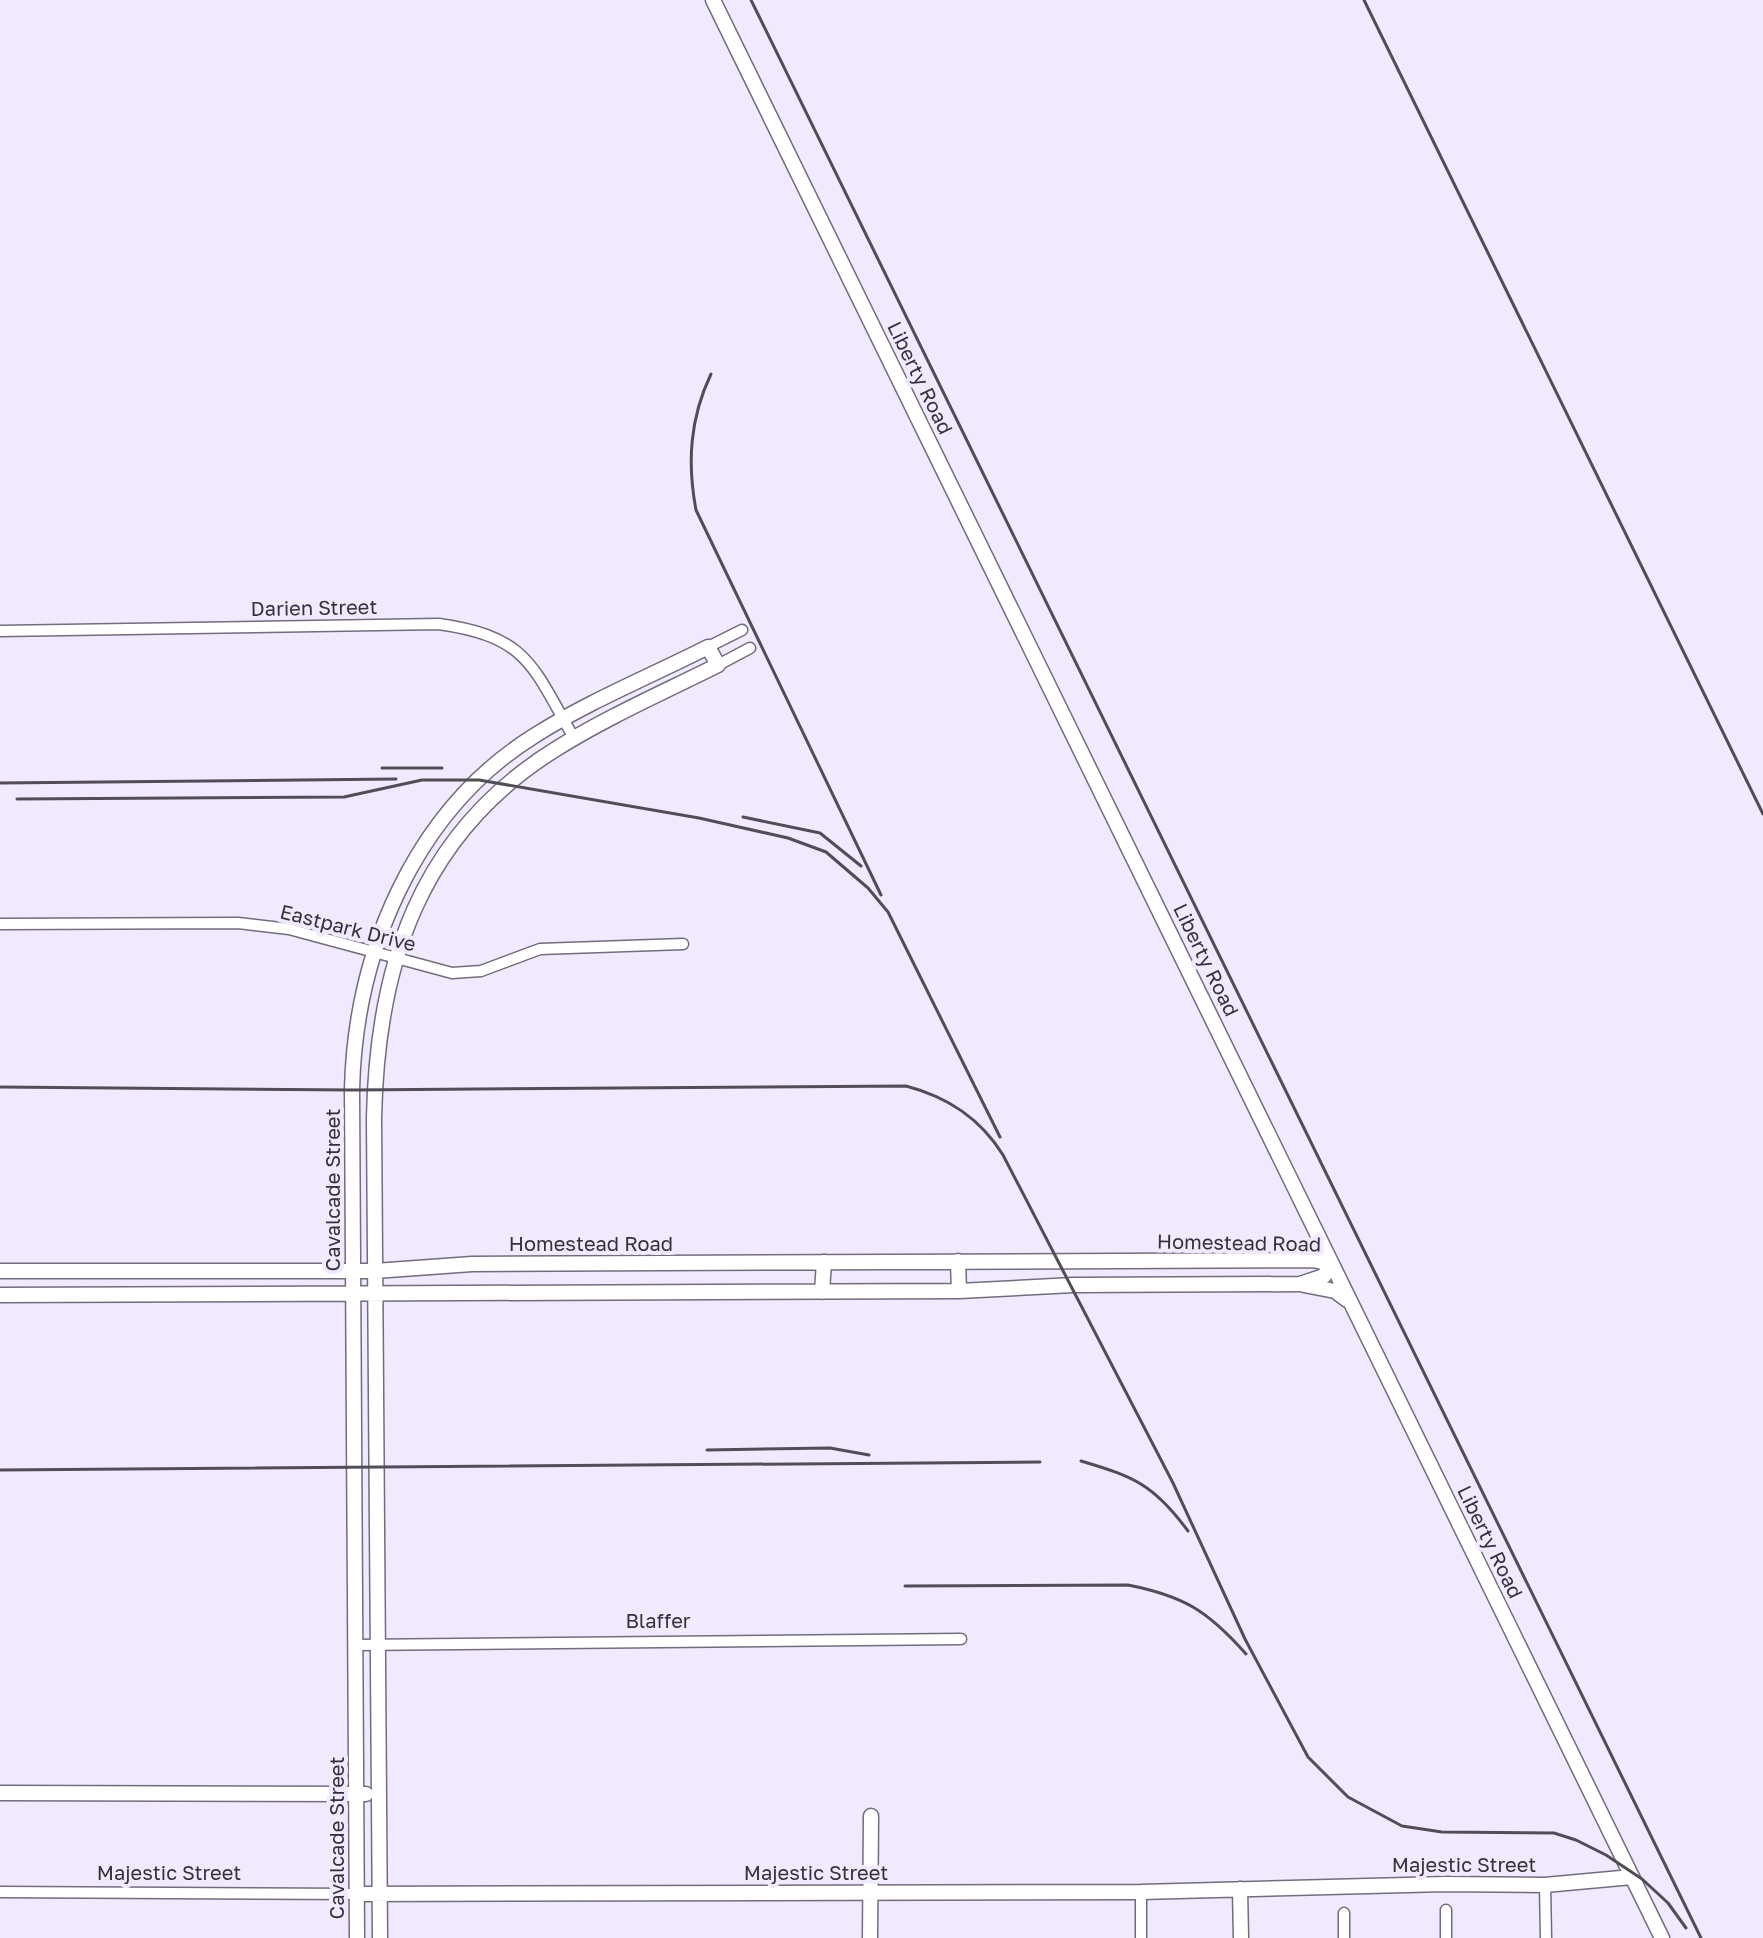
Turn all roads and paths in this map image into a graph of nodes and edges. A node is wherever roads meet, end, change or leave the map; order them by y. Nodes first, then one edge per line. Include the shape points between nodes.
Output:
1 (713, 0) edge
2 (742, 630) dead end
3 (0, 631) edge
4 (708, 647) junction
5 (750, 648) dead end
6 (718, 665) junction
7 (563, 719) junction
8 (574, 738) junction
9 (417, 858) junction
10 (435, 871) junction
11 (0, 924) edge
12 (683, 944) dead end
13 (373, 953) junction
14 (394, 959) junction
15 (374, 1118) junction
16 (352, 1119) junction
17 (1305, 1211) junction
18 (1293, 1260) junction
19 (958, 1261) junction
20 (1190, 1261) junction
21 (824, 1262) junction
22 (640, 1263) junction
23 (539, 1264) junction
24 (1331, 1264) junction
25 (193, 1270) junction
26 (0, 1271) edge
27 (33, 1271) junction
28 (353, 1271) junction
29 (375, 1271) junction
30 (1300, 1284) junction
31 (1190, 1285) junction
32 (959, 1291) junction
33 (539, 1292) junction
34 (641, 1292) junction
35 (822, 1292) junction
36 (196, 1293) junction
37 (354, 1293) junction
38 (33, 1294) junction
39 (375, 1294) junction
40 (0, 1295) edge
41 (1349, 1302) junction
42 (961, 1639) dead end
43 (379, 1644) junction
44 (356, 1645) junction
45 (0, 1793) edge
46 (357, 1794) junction
47 (379, 1794) junction
48 (871, 1816) dead end
49 (1632, 1877) junction
50 (1545, 1885) junction
51 (1240, 1889) junction
52 (0, 1892) edge
53 (1141, 1892) junction
54 (871, 1893) junction
55 (357, 1894) junction
56 (380, 1894) junction
57 (1446, 1910) dead end
58 (1344, 1913) dead end
59 (357, 1938) edge
60 (380, 1938) edge
61 (870, 1938) edge
62 (1141, 1938) edge
63 (1241, 1938) edge
64 (1344, 1938) edge
65 (1446, 1938) edge
66 (1546, 1938) edge
67 (1662, 1938) edge

1 - 17 main road, Liberty Road
2 - 4 street, Cavalcade Street
3 - 7 street, Darien Street via 439,624 510,644 547,687
4 - 6 main road
4 - 7 main road, Cavalcade Street
5 - 6 street, Cavalcade Street
6 - 8 main road, Cavalcade Street
7 - 8 street, Darien Street
7 - 9 main road, Cavalcade Street via 479,780
8 - 10 main road, Cavalcade Street via 487,804
9 - 10 main road
9 - 13 main road, Cavalcade Street via 396,893
10 - 14 main road, Cavalcade Street
11 - 13 street, Eastpark Drive via 238,923 289,929
12 - 14 street, Eastpark Drive via 540,949 481,971 452,973
13 - 14 street, Eastpark Drive
13 - 16 main road, Cavalcade Street via 355,1039
14 - 15 main road, Cavalcade Street via 376,1046
15 - 16 main road
15 - 29 main road, Cavalcade Street
16 - 28 main road, Cavalcade Street
17 - 18 main road via 1310,1240
17 - 24 main road, Liberty Road
18 - 20 main road, Homestead Road
18 - 24 main road, Homestead Road
19 - 20 main road, Homestead Road
19 - 21 main road, Homestead Road
19 - 32 main road
20 - 31 main road
21 - 22 main road, Homestead Road
21 - 35 main road
22 - 23 main road, Homestead Road
22 - 34 main road
23 - 29 main road, Homestead Road
23 - 33 main road
24 - 30 main road, Homestead Road via 1324,1276
24 - 41 main road, Liberty Road
25 - 27 main road, Homestead Road
25 - 28 main road, Homestead Road
25 - 36 main road
26 - 27 main road, Homestead Road
27 - 38 main road
28 - 29 main road, Homestead Road
28 - 37 main road, Cavalcade Street
29 - 39 main road, Cavalcade Street
30 - 31 main road, Homestead Road
30 - 41 main road via 1335,1291
31 - 32 main road, Homestead Road
32 - 35 main road, Homestead Road
33 - 34 main road, Homestead Road
33 - 39 main road, Homestead Road
34 - 35 main road, Homestead Road
36 - 37 main road, Homestead Road
36 - 38 main road, Homestead Road
37 - 39 main road, Homestead Road
37 - 44 main road, Cavalcade Street
38 - 40 main road, Homestead Road
39 - 43 main road, Cavalcade Street
41 - 49 main road, Liberty Road
42 - 43 street, Blaffer
43 - 44 street, Blaffer
43 - 47 main road, Cavalcade Street
44 - 46 main road, Cavalcade Street
45 - 46 main road
46 - 47 main road
46 - 55 main road, Cavalcade Street
47 - 56 main road, Cavalcade Street
48 - 54 main road
49 - 50 main road, Majestic Street
49 - 67 main road, Liberty Road
50 - 51 main road, Majestic Street
50 - 66 street
51 - 53 main road, Majestic Street
51 - 63 main road
52 - 55 street, Majestic Street
53 - 54 main road, Majestic Street
53 - 62 street
54 - 56 main road, Majestic Street
54 - 61 main road
55 - 56 main road, Majestic Street
55 - 59 main road, Cavalcade Street
56 - 60 main road, Cavalcade Street
57 - 65 street
58 - 64 street

